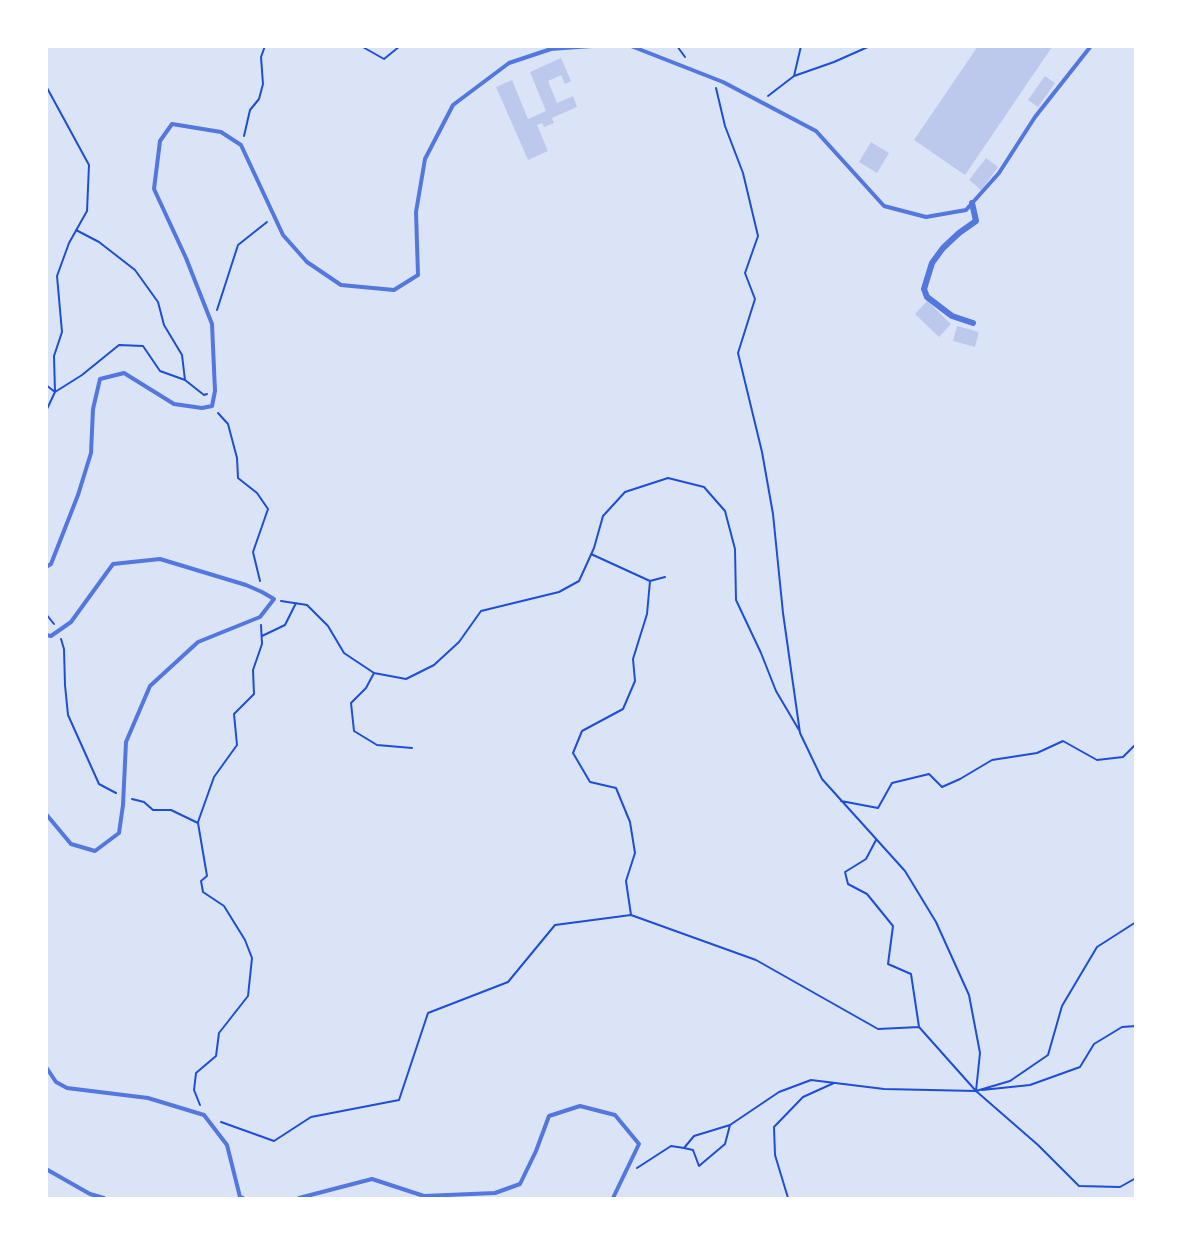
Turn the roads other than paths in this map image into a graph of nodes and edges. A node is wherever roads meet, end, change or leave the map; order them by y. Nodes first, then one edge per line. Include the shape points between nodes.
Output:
1 (592, 46) edge
2 (631, 46) edge
3 (1091, 46) edge
4 (972, 203) junction
5 (973, 323) dead end
6 (46, 567) edge
7 (46, 635) edge
8 (46, 814) edge
9 (46, 1067) edge
10 (46, 1169) edge
11 (104, 1198) edge
12 (243, 1198) edge
13 (299, 1198) edge
14 (613, 1198) edge

1 - 6 lane via 551,49 509,63 453,105 425,159 416,212 418,275 394,290 341,285 307,261 283,235 241,145 221,132 172,124 160,141 154,189 212,324 212,406 174,404 124,373 100,379 93,409 91,453 51,564
2 - 4 lane via 714,78 816,131 884,206 927,217 966,210
3 - 4 lane via 1035,117 999,173
4 - 5 street via 976,221 943,248 932,263 924,289 927,297 952,316
7 - 8 lane via 51,636 72,622 113,564 160,559 274,599 260,617 198,642 150,686 126,742 119,833 95,851 71,844
9 - 12 lane via 56,1082 67,1088 148,1098 204,1115 226,1144
10 - 11 lane
13 - 14 lane via 372,1179 424,1196 495,1193 520,1184 549,1116 580,1106 615,1115 639,1144

